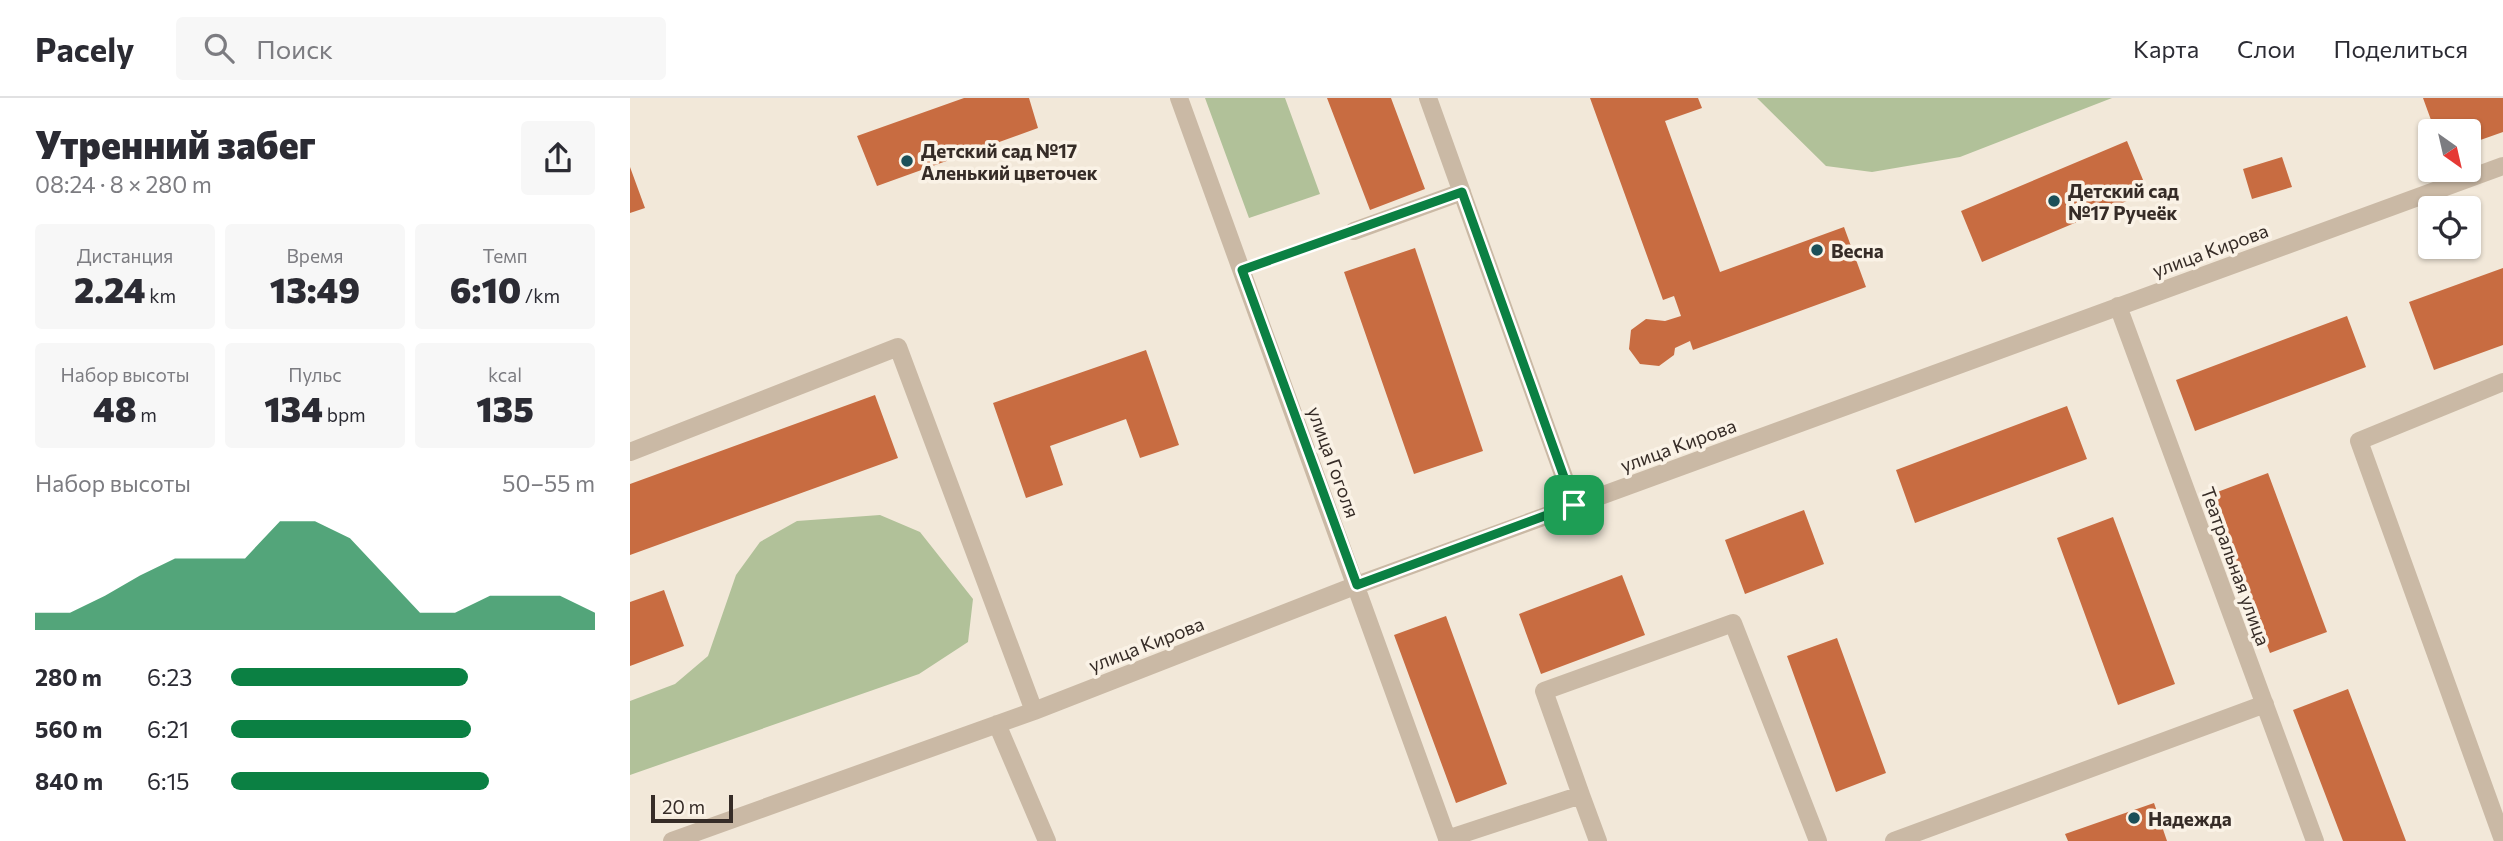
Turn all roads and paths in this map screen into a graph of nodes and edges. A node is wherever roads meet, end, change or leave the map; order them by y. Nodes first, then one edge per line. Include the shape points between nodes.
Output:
1 (1179, 98) edge
2 (1428, 98) edge
3 (2503, 166) edge
4 (1462, 192) junction
5 (1354, 231) joint
6 (1242, 270) junction
7 (2118, 306) junction
8 (2503, 382) edge
9 (630, 452) edge
10 (1574, 505) junction
11 (1357, 585) junction
12 (2264, 704) junction
13 (1034, 711) junction
14 (997, 724) junction
15 (1581, 795) junction
16 (1448, 840) edge
17 (2503, 840) edge
18 (672, 841) edge
19 (1047, 841) edge
20 (1598, 841) edge
21 (1818, 841) edge
22 (1894, 841) edge
23 (2315, 841) edge

1 - 6 street, улица Гоголя
2 - 4 street
3 - 7 street, улица Кирова
4 - 5 street
4 - 10 street
5 - 6 path
6 - 11 street, улица Гоголя
7 - 10 street, улица Кирова
7 - 12 street, Театральная улица
8 - 17 street via 2359,441
9 - 13 street via 898,347
10 - 11 street, улица Кирова
11 - 13 street, улица Кирова
11 - 16 street, улица Гоголя
12 - 22 street
12 - 23 street, Театральная улица
13 - 14 street, улица Кирова
14 - 18 street, улица Кирова
14 - 19 street
15 - 16 street
15 - 20 street
15 - 21 street via 1544,691 1733,623

